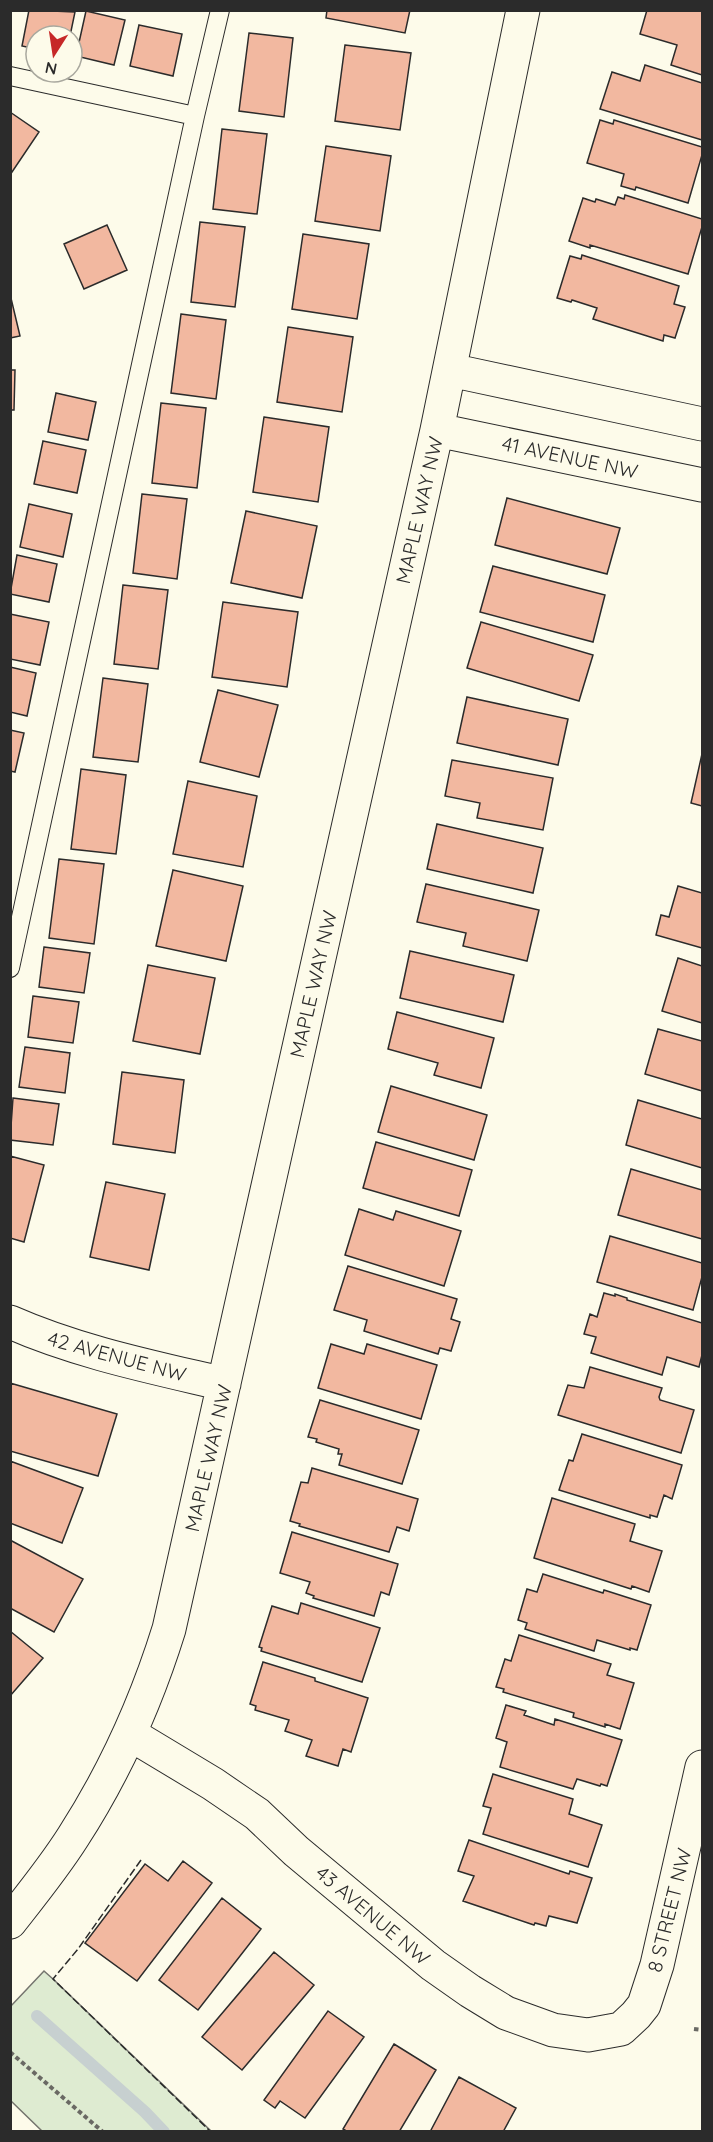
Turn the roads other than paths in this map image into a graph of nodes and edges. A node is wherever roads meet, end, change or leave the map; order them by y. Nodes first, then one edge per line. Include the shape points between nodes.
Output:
1 (220, 10) edge
2 (523, 10) edge
3 (10, 76) edge
4 (195, 116) junction
5 (450, 370) junction
6 (702, 424) edge
7 (437, 430) junction
8 (702, 485) edge
9 (10, 968) edge
10 (10, 1322) edge
11 (224, 1384) junction
12 (130, 1734) junction
13 (702, 1767) edge
14 (10, 1922) edge
15 (636, 2015) joint

1 - 4 lane
2 - 5 street, MAPLE WAY NW
3 - 4 lane
4 - 9 lane
5 - 6 street
5 - 7 street, MAPLE WAY NW
7 - 8 street, 41 AVENUE NW
7 - 11 street, MAPLE WAY NW
10 - 11 street, 42 AVENUE NW via 43,1337
11 - 12 street, MAPLE WAY NW via 168,1629
12 - 14 street, MAPLE WAY NW via 73,1838
12 - 15 street, 43 AVENUE NW via 257,1814 433,1965 506,2013 553,2030 588,2035 621,2029
13 - 15 street, 8 STREET NW via 657,1965 644,2005

